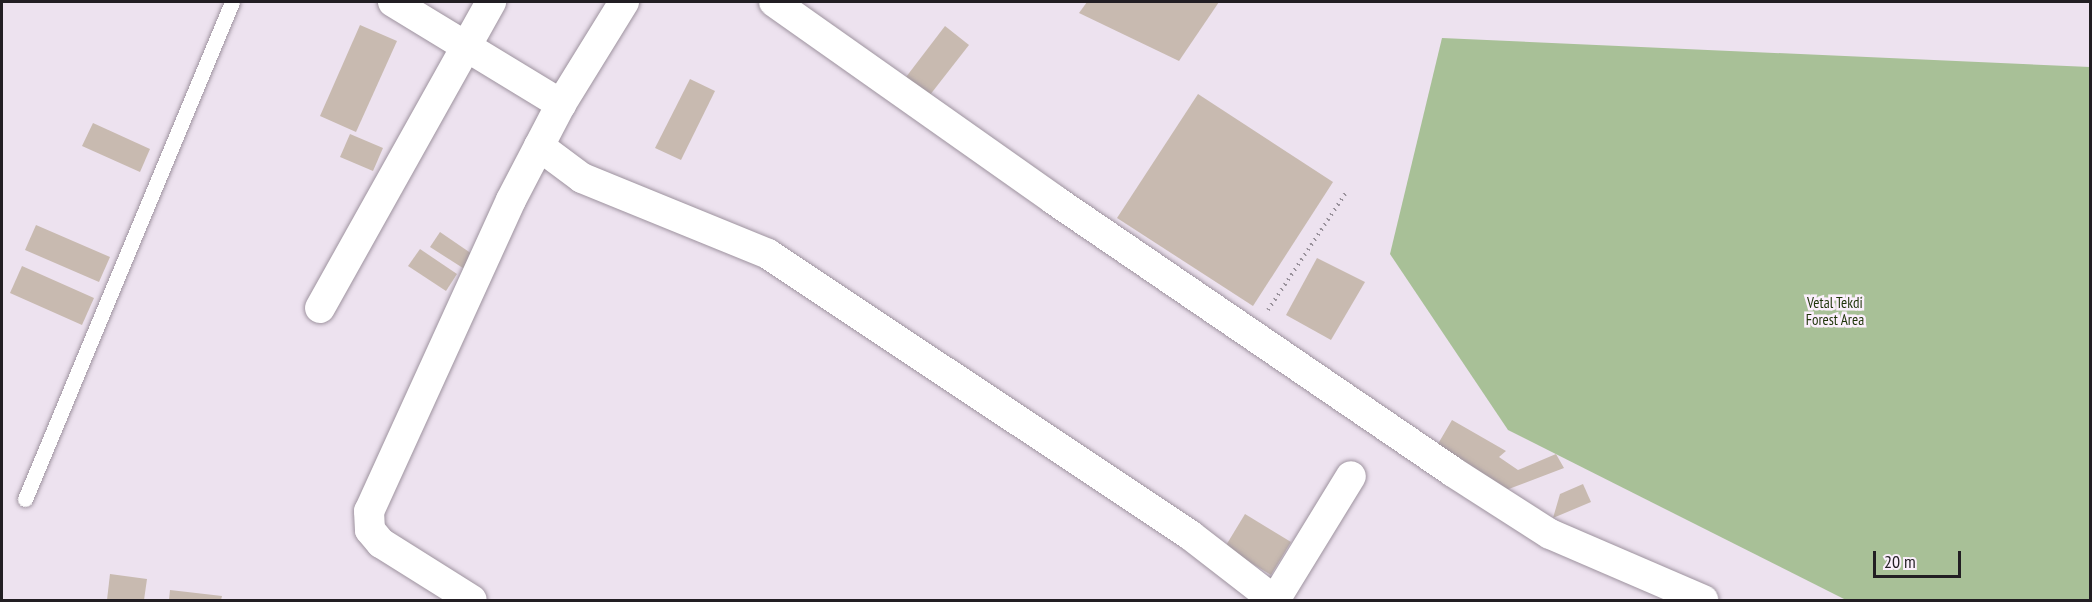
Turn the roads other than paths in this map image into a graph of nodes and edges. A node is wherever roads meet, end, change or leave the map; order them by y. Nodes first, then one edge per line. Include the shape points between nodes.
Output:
1 (232, 2) edge
2 (393, 2) edge
3 (491, 2) edge
4 (624, 2) edge
5 (774, 2) edge
6 (468, 48) junction
7 (561, 104) junction
8 (539, 146) junction
9 (320, 308) dead end
10 (1351, 476) dead end
11 (25, 499) dead end
12 (472, 600) edge
13 (1275, 600) edge
14 (1703, 600) edge

1 - 11 lane
2 - 6 street
3 - 6 street
4 - 7 street
5 - 14 street via 1251,336 1550,534
6 - 7 street
6 - 9 street
7 - 8 street
8 - 12 street via 369,511 373,536
8 - 13 street via 582,178 768,254 1190,535
10 - 13 street

